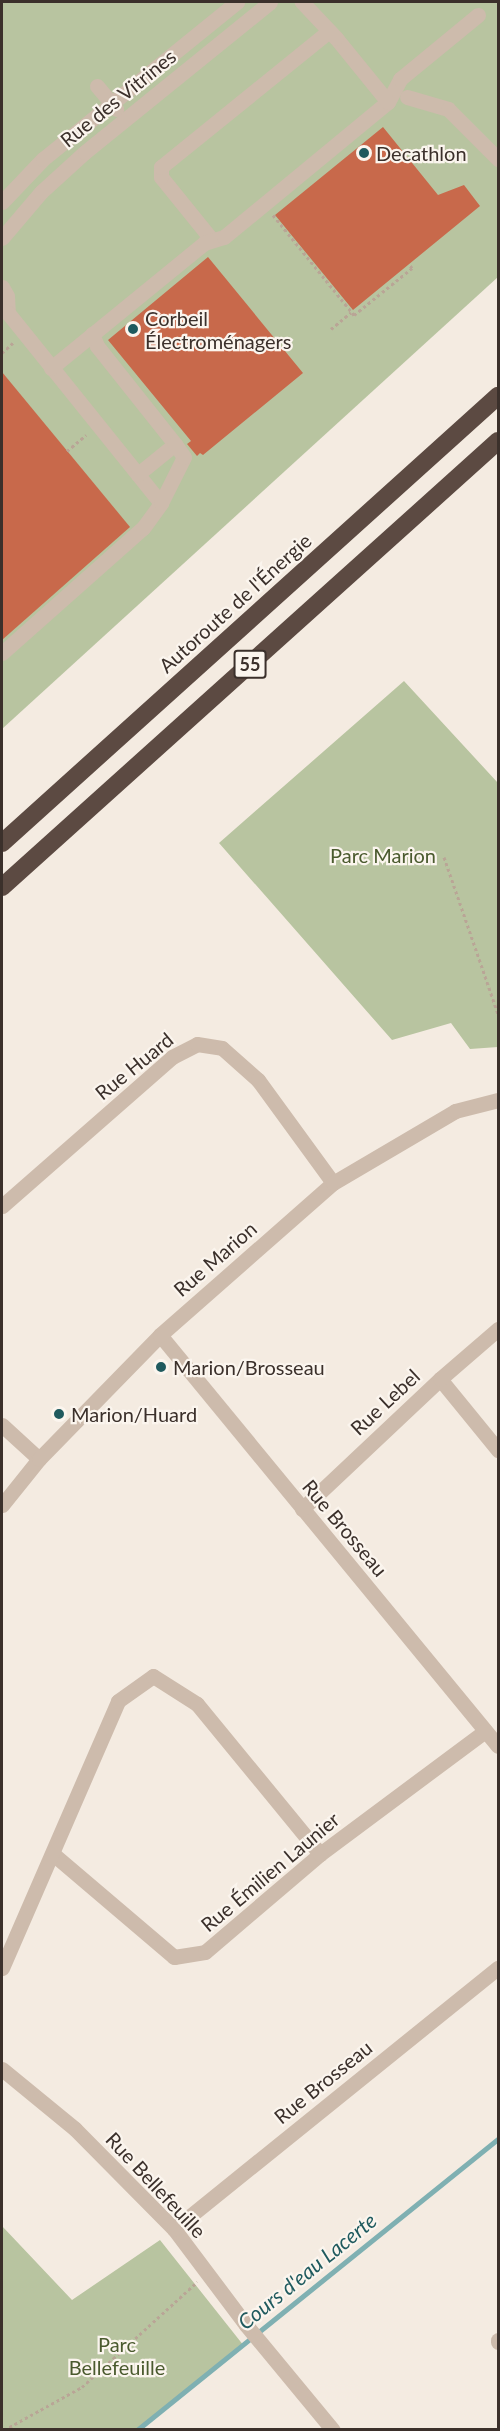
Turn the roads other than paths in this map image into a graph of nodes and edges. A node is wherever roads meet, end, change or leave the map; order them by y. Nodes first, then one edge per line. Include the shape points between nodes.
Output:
1 (237, 2) edge
2 (270, 2) edge
3 (302, 2) edge
4 (478, 15) dead end
5 (329, 31) junction
6 (97, 86) dead end
7 (407, 98) dead end
8 (388, 102) junction
9 (111, 103) junction
10 (123, 119) junction
11 (498, 159) edge
12 (2, 202) edge
13 (2, 238) edge
14 (212, 240) junction
15 (2, 286) edge
16 (4, 314) edge
17 (92, 334) junction
18 (51, 368) junction
19 (498, 396) edge
20 (498, 441) edge
21 (175, 444) junction
22 (138, 474) junction
23 (161, 503) junction
24 (2, 653) edge
25 (52, 798) junction
26 (2, 830) edge
27 (2, 843) edge
28 (2, 887) edge
29 (498, 1100) edge
30 (333, 1183) junction
31 (2, 1206) edge
32 (498, 1329) edge
33 (160, 1335) junction
34 (440, 1379) junction
35 (2, 1425) edge
36 (498, 1450) edge
37 (39, 1459) junction
38 (2, 1505) edge
39 (302, 1509) junction
40 (485, 1731) junction
41 (498, 1746) edge
42 (53, 1854) junction
43 (320, 1854) junction
44 (2, 1968) edge
45 (498, 1968) edge
46 (2, 2069) edge
47 (174, 2229) junction
48 (327, 2428) edge

1 - 9 street, Rue des Vitrines
2 - 10 street, Rue des Vitrines
3 - 5 street
4 - 8 street via 400,79
5 - 8 street
5 - 14 street via 161,167 161,177
6 - 9 street
7 - 11 street via 448,108
8 - 14 street via 224,237
9 - 10 street
9 - 12 street, Rue des Vitrines via 43,159
10 - 13 street, Rue des Vitrines via 58,175
14 - 17 street
15 - 16 street via 7,296
16 - 18 street
17 - 18 street
17 - 21 street via 97,346
18 - 22 street
19 - 25 highway, Autoroute de l'Énergie / 55
20 - 28 highway, 55
21 - 22 street
21 - 23 street via 184,457
22 - 23 street
23 - 24 street via 136,535
25 - 26 highway
25 - 27 highway, Autoroute de l'Énergie / 55
29 - 30 street, Rue Marion via 455,1111
30 - 31 street, Rue Huard via 258,1080 222,1048 197,1044 172,1058
30 - 33 street, Rue Marion
32 - 34 street, Rue Lebel
33 - 37 street, Rue Marion
33 - 39 street, Rue Brosseau
34 - 36 street
34 - 39 street, Rue Lebel
35 - 37 street
37 - 38 street, Rue Marion
39 - 40 street, Rue Brosseau
40 - 41 street, Rue Brosseau
40 - 43 street, Rue Émilien Launier
42 - 43 street, Rue Émilien Launier via 174,1957 205,1952
42 - 43 street via 118,1701 153,1676 197,1704
42 - 44 street
45 - 47 street, Rue Brosseau
46 - 47 street, Rue Bellefeuille via 75,2129
47 - 48 street, Rue Bellefeuille

